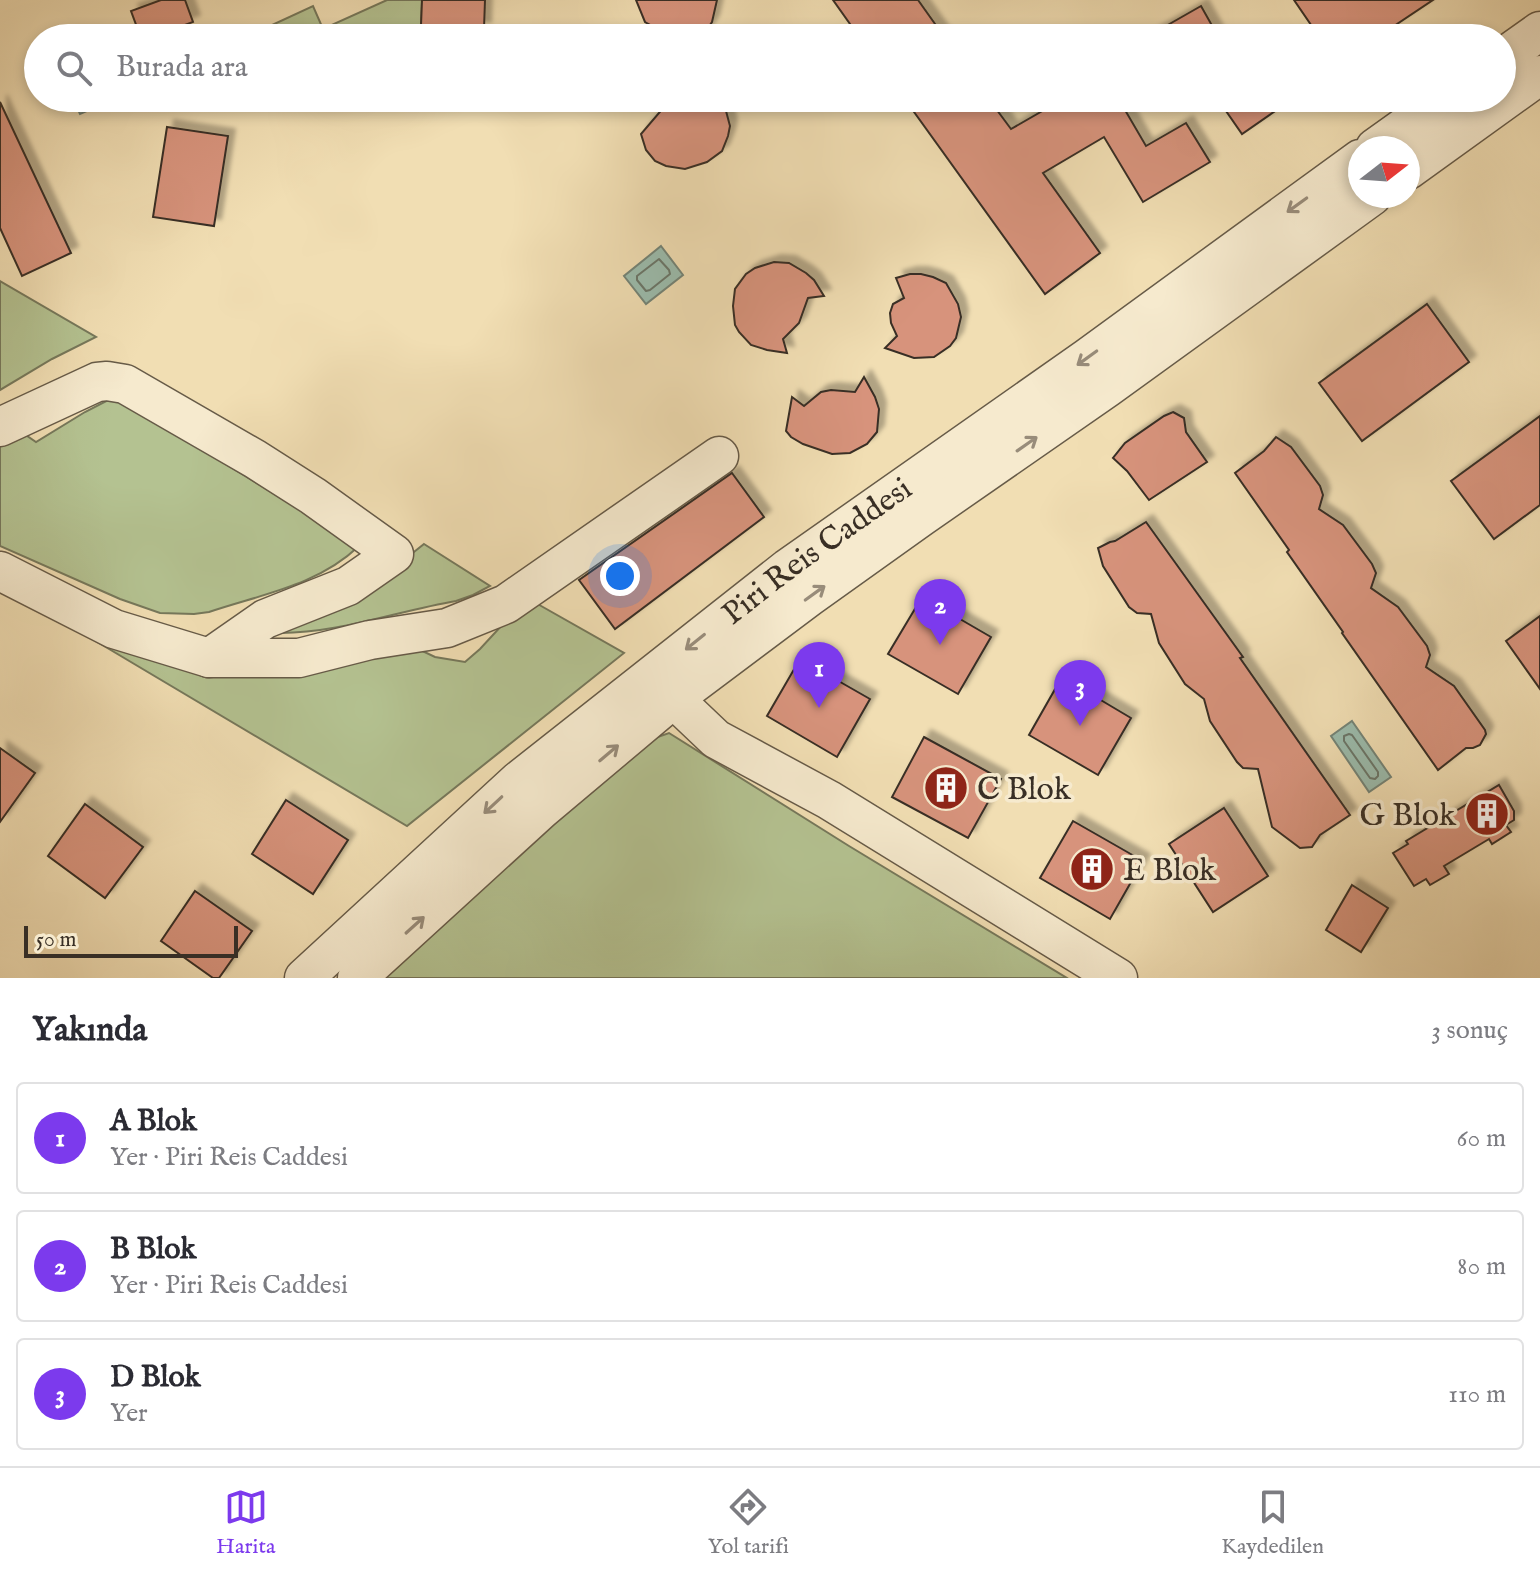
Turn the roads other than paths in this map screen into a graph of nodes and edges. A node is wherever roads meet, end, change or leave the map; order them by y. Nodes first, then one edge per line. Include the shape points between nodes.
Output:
1 (1540, 31) edge
2 (1516, 48) edge
3 (1540, 75) edge
4 (1516, 92) edge
5 (1425, 112) edge
6 (1489, 112) edge
7 (1392, 136) edge
8 (1420, 161) edge
9 (1348, 168) edge
10 (1355, 208) edge
11 (0, 427) edge
12 (719, 456) dead end
13 (0, 571) edge
14 (209, 658) junction
15 (662, 688) junction
16 (304, 978) edge
17 (357, 978) edge
18 (1118, 978) edge

1 - 2 street
3 - 4 street
5 - 7 street
6 - 8 street
9 -> 15 street, Piri Reis Caddesi via 788,568
15 -> 10 street, Piri Reis Caddesi via 821,588
11 - 14 street via 97,382 125,384 255,459 394,554 348,586 265,619
12 - 14 street via 506,604 447,628 299,658
13 - 14 street via 114,629
15 -> 16 street, Piri Reis Caddesi via 518,781
17 -> 15 street, Piri Reis Caddesi via 541,810
15 - 18 street via 716,739 829,800

